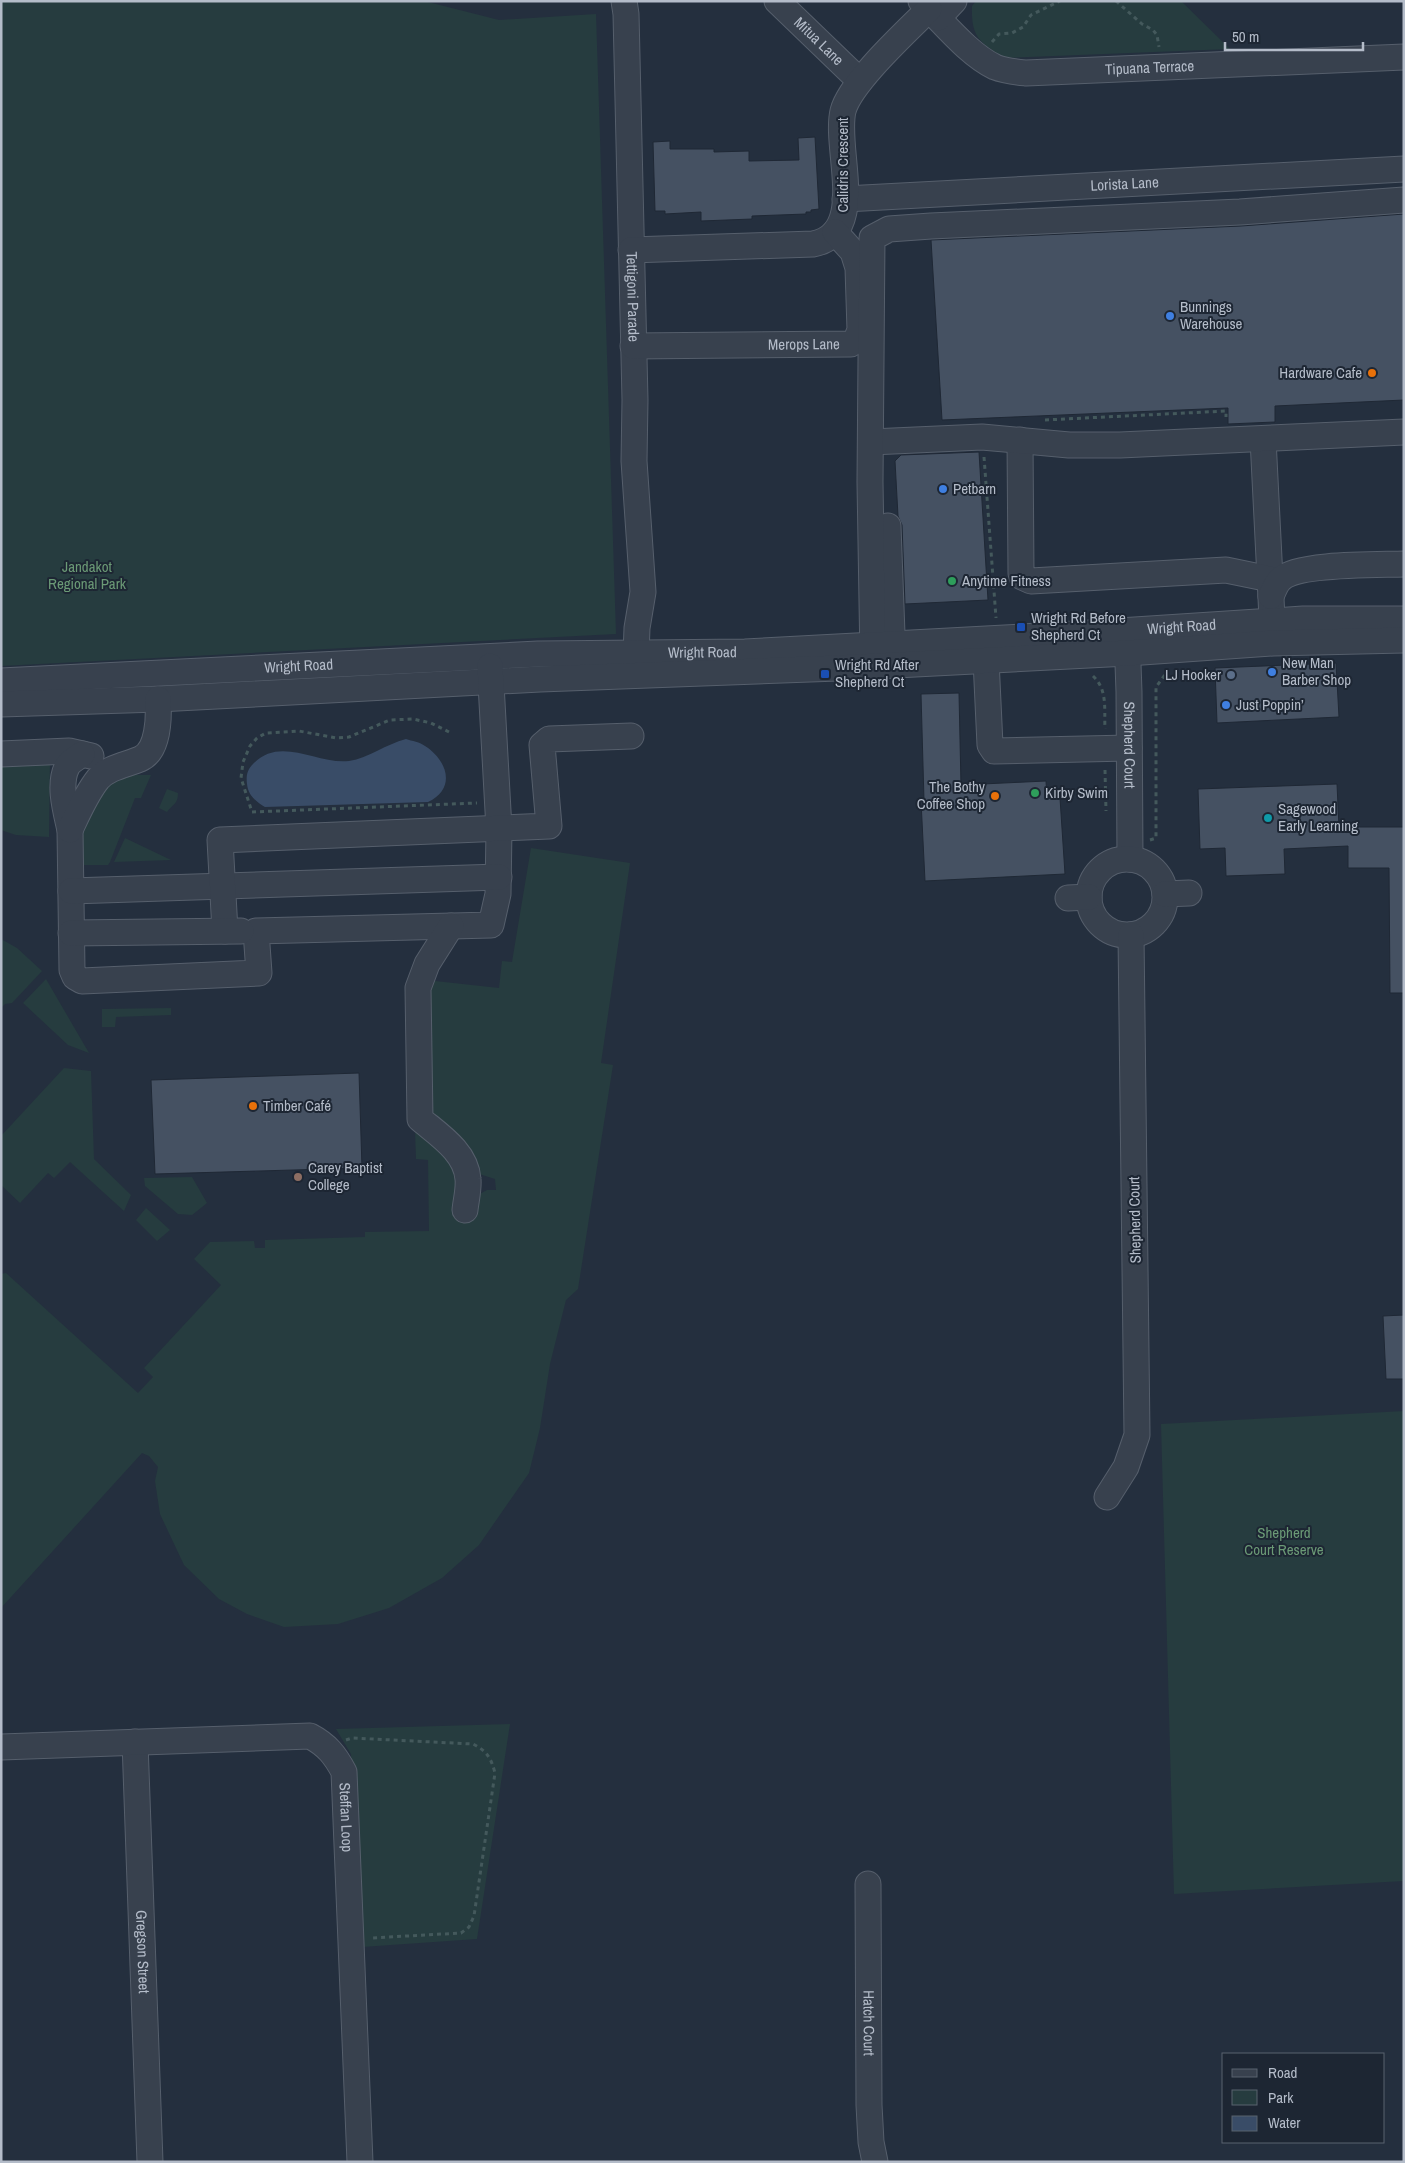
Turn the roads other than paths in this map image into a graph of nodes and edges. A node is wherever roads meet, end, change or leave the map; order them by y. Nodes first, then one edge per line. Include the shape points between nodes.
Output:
1 (624, 1) edge
2 (777, 1) edge
3 (936, 7) edge
4 (1404, 57) edge
5 (860, 81) junction
6 (1404, 169) edge
7 (845, 199) junction
8 (1404, 200) edge
9 (835, 232) junction
10 (631, 250) junction
11 (633, 346) junction
12 (1404, 432) edge
13 (890, 438) junction
14 (1263, 439) junction
15 (1020, 440) junction
16 (1404, 564) edge
17 (1271, 587) junction
18 (643, 592) junction
19 (1404, 619) edge
20 (1273, 632) junction
21 (1404, 640) edge
22 (1127, 642) junction
23 (882, 655) junction
24 (489, 656) junction
25 (986, 660) junction
26 (663, 664) junction
27 (637, 665) junction
28 (147, 673) junction
29 (1, 681) edge
30 (491, 682) junction
31 (151, 699) junction
32 (1, 704) edge
33 (631, 736) dead end
34 (1129, 748) junction
35 (1, 754) edge
36 (82, 754) junction
37 (134, 761) junction
38 (499, 829) junction
39 (70, 830) junction
40 (1130, 858) junction
41 (499, 877) junction
42 (223, 886) junction
43 (71, 891) junction
44 (452, 926) junction
45 (225, 931) junction
46 (256, 931) junction
47 (71, 933) junction
48 (1131, 935) junction
49 (465, 1210) dead end
50 (1108, 1496) dead end
51 (136, 1742) junction
52 (1, 1747) edge
53 (868, 1884) dead end
54 (150, 2162) edge
55 (360, 2162) edge
56 (875, 2162) edge

1 - 10 street, Tettigoni Parade
2 - 5 street, Mitua Lane
3 - 4 street, Tipuana Terrace via 980,57 996,67 1018,72
3 - 5 street, Calidris Crescent
5 - 7 street, Calidris Crescent via 848,97 843,111
6 - 7 street, Lorista Lane
7 - 9 street, Calidris Crescent via 844,218
8 - 13 street via 1240,212 889,229 872,238
9 - 10 street, Calidris Crescent via 828,239 813,244
9 - 11 street, Merops Lane via 853,252 858,268 860,330 851,344
10 - 11 street, Tettigoni Parade
11 - 18 street, Tettigoni Parade via 634,461
12 - 14 street
13 - 15 street
13 - 23 street
14 - 15 street via 1120,445 1069,445
14 - 17 street
15 - 17 street via 1022,577 1031,581 1226,570
16 - 17 street via 1310,568 1286,575
17 - 20 street
18 - 26 street, Tettigoni Parade
18 - 27 street, Tettigoni Parade
19 - 20 street, Wright Road
20 - 21 street, Wright Road
20 - 22 street, Wright Road
22 - 23 street, Wright Road
22 - 25 street, Wright Road
22 - 34 street, Shepherd Court
23 - 25 street, Wright Road
23 - 26 street, Wright Road
24 - 27 street, Wright Road via 538,654
24 - 28 street, Wright Road
24 - 30 street
25 - 34 street via 990,745 994,751
26 - 27 street, Wright Road
27 - 30 street, Wright Road
28 - 29 street, Wright Road
28 - 31 street
30 - 31 street, Wright Road
30 - 38 street
31 - 32 street, Wright Road
31 - 37 street via 160,717 151,749
33 - 38 street via 549,739 542,745 549,826
34 - 40 street, Shepherd Court
35 - 36 street
36 - 37 street
36 - 39 street via 67,766 64,775 65,808
37 - 39 street via 111,770 99,779
38 - 41 street
38 - 42 street via 220,840
39 - 43 street
40 - 48 street via 1153,868 1177,893 1166,903 1154,925
40 - 48 street via 1117,860 1101,869 1078,898 1107,929
41 - 42 street
41 - 44 street via 491,925
42 - 43 street
42 - 45 street
43 - 47 street
44 - 46 street
44 - 49 street via 427,964 418,988 420,1119 456,1151 479,1181
45 - 46 street
45 - 47 street
46 - 47 street via 259,973 82,981 72,970
48 - 50 street, Shepherd Court via 1137,1435 1126,1467
51 - 52 street, Steffan Loop
51 - 54 street, Gregson Street
51 - 55 street, Steffan Loop via 310,1736 334,1754 344,1772
53 - 56 street, Hatch Court via 869,2104

